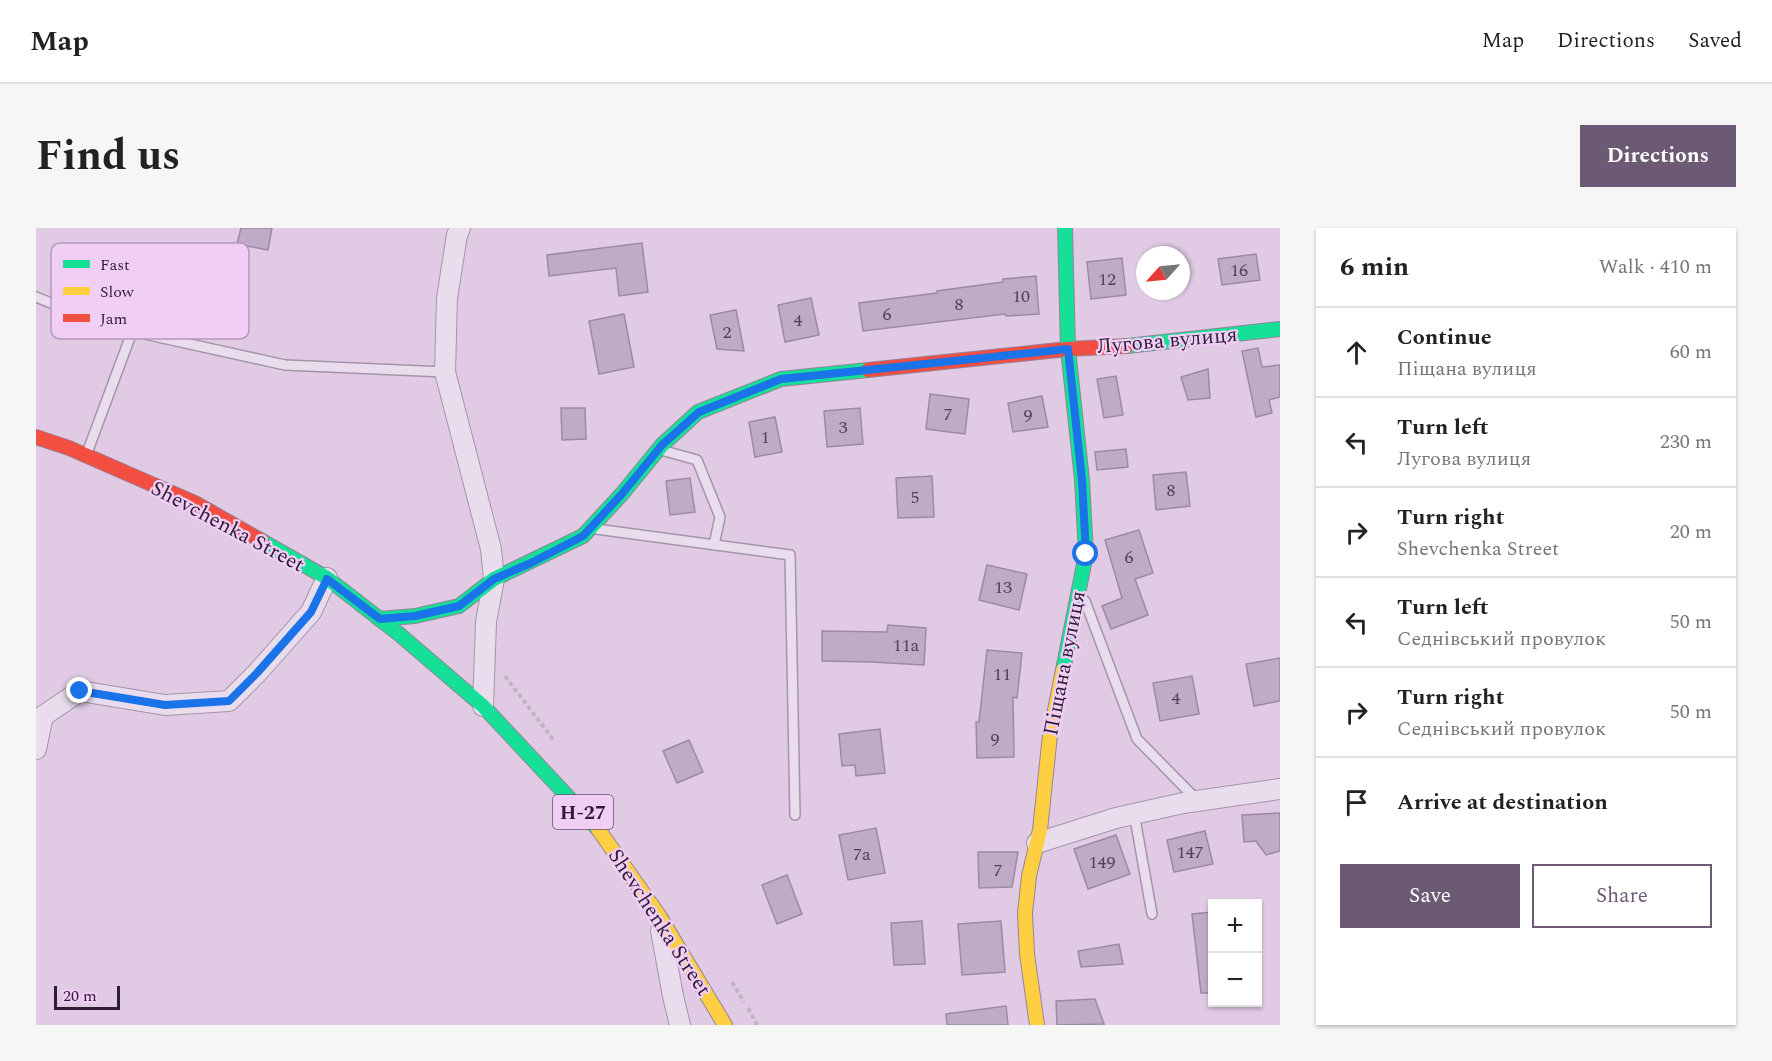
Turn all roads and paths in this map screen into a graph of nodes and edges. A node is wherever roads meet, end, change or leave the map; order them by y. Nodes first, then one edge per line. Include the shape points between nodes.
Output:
1 (460, 228) edge
2 (1065, 228) edge
3 (36, 297) edge
4 (51, 303) edge
5 (1280, 329) edge
6 (129, 339) edge
7 (164, 339) edge
8 (1068, 349) junction
9 (446, 372) junction
10 (36, 437) edge
11 (658, 450) junction
12 (87, 455) junction
13 (591, 528) junction
14 (714, 545) junction
15 (327, 579) junction
16 (494, 579) junction
17 (1080, 585) junction
18 (380, 619) junction
19 (483, 706) junction
20 (36, 749) edge
21 (1280, 789) edge
22 (1198, 801) junction
23 (1134, 813) junction
24 (795, 815) dead end
25 (1037, 843) junction
26 (658, 914) junction
27 (1152, 914) dead end
28 (680, 1025) edge
29 (725, 1025) edge
30 (1037, 1025) edge

1 - 9 street via 447,298
2 - 8 street, Піщана вулиця
3 - 4 lane
5 - 8 street, Лугова вулиця
6 - 12 lane
7 - 9 lane via 285,365
8 - 11 street, Лугова вулиця via 781,379 699,412
8 - 17 street, Піщана вулиця via 1086,554
9 - 16 street
10 - 12 street, Shevchenka Street / Н-27
11 - 13 street, Лугова вулиця
11 - 14 lane via 697,460 720,517
12 - 15 street, Shevchenka Street / Н-27 via 195,503
13 - 14 lane
13 - 16 street, Лугова вулиця via 583,536
14 - 24 lane via 790,555
15 - 18 street, Shevchenka Street / Н-27
15 - 20 street via 311,612 229,701 165,705 80,691 43,716
16 - 18 street, Лугова вулиця via 459,606
16 - 19 street via 486,622
17 - 22 lane via 1137,739
17 - 25 street, Піщана вулиця via 1050,735
18 - 19 street, Shevchenka Street / Н-27
19 - 26 street, Shevchenka Street / Н-27 via 591,820
21 - 22 street
22 - 23 street
23 - 25 street
23 - 27 lane
25 - 30 street, Піщана вулиця via 1024,913
26 - 28 street
26 - 29 street, Shevchenka Street / Н-27

